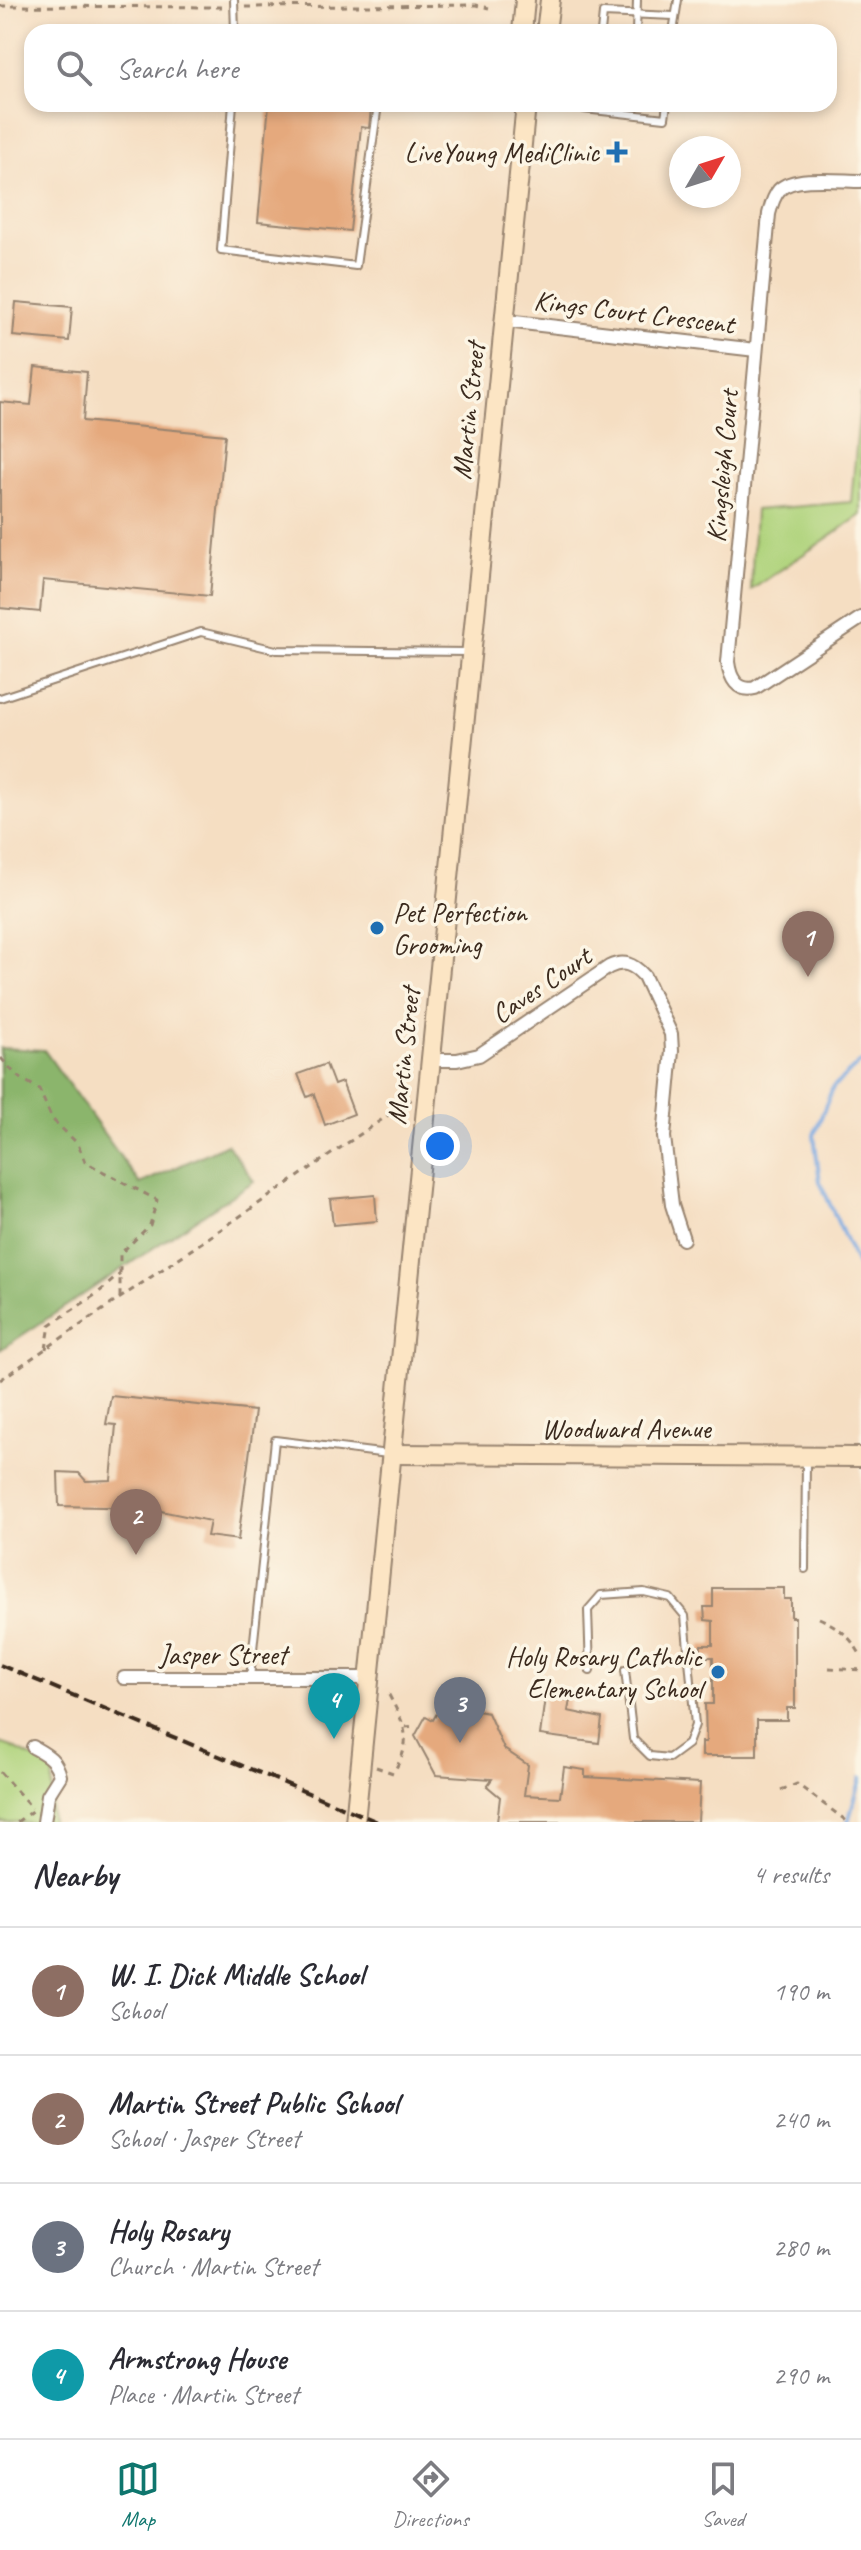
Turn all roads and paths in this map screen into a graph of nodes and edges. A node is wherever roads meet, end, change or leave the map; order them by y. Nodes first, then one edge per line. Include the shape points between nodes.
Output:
1 (234, 0) edge
2 (525, 0) edge
3 (550, 0) edge
4 (637, 0) edge
5 (678, 0) edge
6 (637, 15) junction
7 (674, 16) junction
8 (235, 24) edge
9 (523, 24) edge
10 (547, 24) edge
11 (602, 24) edge
12 (636, 24) edge
13 (674, 24) edge
14 (232, 112) edge
15 (377, 112) edge
16 (525, 112) edge
17 (611, 112) edge
18 (666, 112) edge
19 (861, 181) edge
20 (506, 321) junction
21 (756, 350) junction
22 (861, 618) edge
23 (472, 652) junction
24 (0, 698) edge
25 (1, 1058) edge
26 (431, 1060) junction
27 (429, 1088) junction
28 (683, 1239) dead end
29 (120, 1274) junction
30 (120, 1298) junction
31 (46, 1349) junction
32 (0, 1380) edge
33 (392, 1454) junction
34 (806, 1456) junction
35 (861, 1457) edge
36 (805, 1569) dead end
37 (819, 1618) dead end
38 (861, 1656) edge
39 (829, 1668) dead end
40 (625, 1670) dead end
41 (861, 1670) edge
42 (590, 1671) dead end
43 (124, 1678) dead end
44 (250, 1678) junction
45 (369, 1684) junction
46 (417, 1726) dead end
47 (405, 1727) junction
48 (33, 1747) dead end
49 (362, 1762) junction
50 (0, 1772) edge
51 (781, 1790) dead end
52 (41, 1816) edge
53 (17, 1822) edge
54 (355, 1822) edge
55 (848, 1822) edge

1 - 8 lane
2 - 9 street
3 - 10 street
4 - 6 lane
5 - 7 lane
6 - 7 lane
6 - 11 lane via 603,13
6 - 12 lane
7 - 13 lane
14 - 15 lane via 221,250 356,266
16 - 20 street, Martin Street
17 - 18 lane via 665,118
19 - 21 street, Kingsleigh Court via 795,181 775,195
20 - 21 street, Kings Court Crescent
20 - 23 street, Martin Street
21 - 22 street, Kingsleigh Court via 730,673 740,688 755,688
23 - 24 lane via 276,650 201,632
23 - 26 street, Martin Street
25 - 29 path via 39,1089 52,1119 78,1144 85,1162 157,1200 150,1225 120,1254
26 - 27 street, Martin Street
26 - 28 street, Caves Court via 479,1055 609,967 619,963 637,969 671,1034 664,1137 672,1205
27 - 30 path
27 - 33 street, Martin Street
29 - 30 path
29 - 31 path via 50,1325
30 - 31 path
31 - 32 path
33 - 34 street, Woodward Avenue
33 - 44 lane via 275,1440
33 - 45 street, Martin Street
34 - 35 street, Woodward Avenue
34 - 36 lane
37 - 38 path via 853,1641
39 - 41 path
40 - 42 lane via 633,1739 650,1756 669,1758 688,1744 695,1725 685,1616 670,1598 644,1592 601,1595 588,1610
43 - 44 street, Jasper Street
44 - 45 street, Jasper Street
45 - 47 path via 389,1695
45 - 49 street, Martin Street
46 - 47 path
47 - 49 path via 404,1756 393,1773
48 - 52 street via 52,1758 60,1776
49 - 54 street, Martin Street
50 - 52 path
51 - 55 path via 797,1784
52 - 53 path

